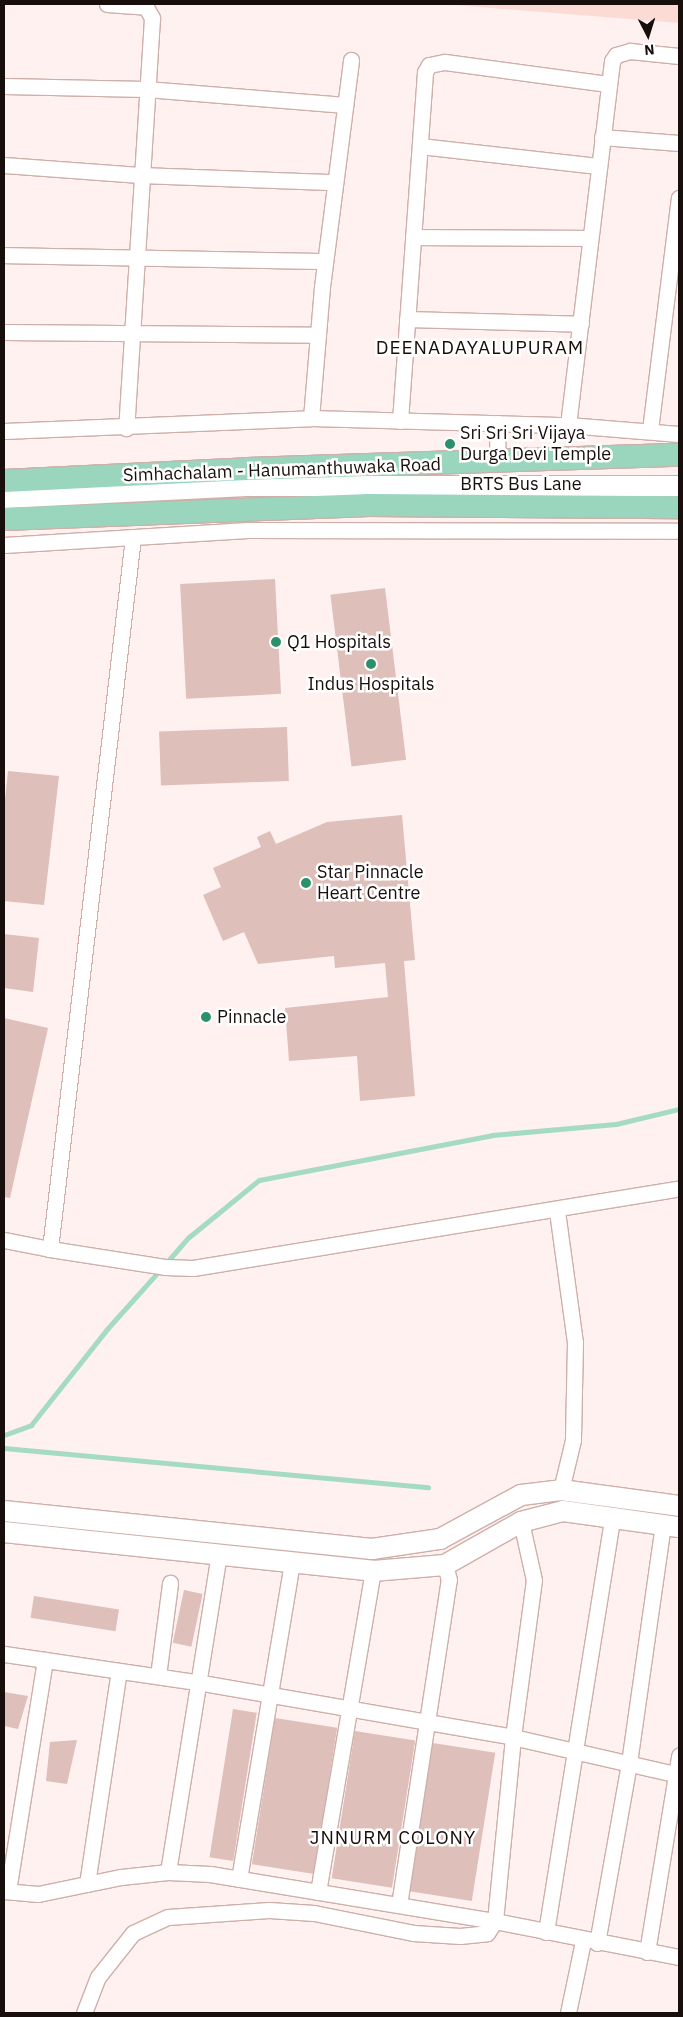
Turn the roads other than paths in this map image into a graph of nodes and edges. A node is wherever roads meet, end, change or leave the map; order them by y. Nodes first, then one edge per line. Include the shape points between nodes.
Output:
1 (107, 4) edge
2 (679, 56) edge
3 (351, 60) dead end
4 (608, 84) junction
5 (4, 86) edge
6 (146, 89) junction
7 (345, 105) junction
8 (602, 137) junction
9 (679, 143) edge
10 (420, 146) junction
11 (4, 166) edge
12 (598, 166) junction
13 (140, 175) junction
14 (335, 182) junction
15 (679, 198) edge
16 (413, 237) junction
17 (590, 238) junction
18 (4, 255) edge
19 (135, 256) junction
20 (325, 261) junction
21 (407, 319) junction
22 (581, 324) junction
23 (4, 332) edge
24 (131, 335) junction
25 (318, 335) junction
26 (311, 418) junction
27 (400, 421) junction
28 (498, 423) junction
29 (568, 425) junction
30 (126, 428) junction
31 (650, 430) junction
32 (4, 431) edge
33 (679, 434) edge
34 (679, 455) edge
35 (497, 462) junction
36 (4, 481) edge
37 (679, 486) edge
38 (4, 498) edge
39 (679, 507) edge
40 (4, 518) edge
41 (679, 531) edge
42 (134, 537) junction
43 (4, 544) edge
44 (679, 1188) edge
45 (557, 1211) junction
46 (4, 1240) edge
47 (50, 1249) junction
48 (561, 1490) junction
49 (679, 1506) edge
50 (4, 1511) edge
51 (612, 1518) junction
52 (521, 1522) junction
53 (671, 1526) edge
54 (4, 1532) edge
55 (223, 1534) junction
56 (219, 1554) junction
57 (292, 1562) junction
58 (445, 1565) junction
59 (373, 1571) junction
60 (170, 1583) dead end
61 (4, 1654) edge
62 (45, 1660) junction
63 (119, 1671) junction
64 (158, 1676) junction
65 (196, 1682) junction
66 (271, 1695) junction
67 (350, 1709) junction
68 (430, 1722) junction
69 (513, 1737) junction
70 (577, 1750) junction
71 (679, 1756) edge
72 (630, 1763) junction
73 (678, 1774) edge
74 (168, 1872) junction
75 (239, 1879) junction
76 (87, 1884) junction
77 (6, 1891) edge
78 (318, 1892) junction
79 (399, 1905) junction
80 (495, 1921) junction
81 (546, 1932) junction
82 (590, 1942) junction
83 (647, 1952) junction
84 (679, 1957) edge
85 (84, 2013) edge
86 (568, 2013) edge

1 - 6 street via 146,7 151,12
2 - 4 street via 623,52 612,61
3 - 7 street
4 - 8 street
4 - 10 street via 437,63 429,65 425,72
5 - 6 street
6 - 7 street
6 - 13 street
7 - 14 street
8 - 9 street
8 - 12 street
10 - 12 street
10 - 16 street
11 - 13 street
12 - 17 street
13 - 14 street
13 - 19 street
14 - 20 street
15 - 31 street
16 - 17 street
16 - 21 street
17 - 22 street
18 - 19 street
19 - 20 street
19 - 24 street
20 - 25 street
21 - 22 street
21 - 27 street
22 - 29 street
23 - 24 street
24 - 25 street
24 - 30 street
25 - 26 street
26 - 27 street
26 - 30 street
27 - 28 street
28 - 29 street
28 - 35 street
29 - 31 street
30 - 32 street
31 - 33 street
34 - 35 main road, Simhachalam - Hanumanthuwaka Road
35 - 36 main road, Simhachalam - Hanumanthuwaka Road via 248,469
37 - 38 street, BRTS Bus Lane via 252,486
39 - 40 main road, Simhachalam - Hanumanthuwaka Road via 370,505
41 - 42 street via 248,530
42 - 43 street
42 - 47 street
44 - 45 street
45 - 47 street via 219,1265 159,1266
45 - 48 street via 575,1342 573,1440
46 - 47 street
48 - 49 street
48 - 55 street via 521,1495 440,1539 372,1549
50 - 55 street
51 - 52 street via 563,1511
51 - 53 street
51 - 70 street
52 - 58 street
52 - 69 street via 534,1580
53 - 72 street
54 - 56 street
55 - 56 street
56 - 57 street
56 - 65 street
57 - 59 street
57 - 66 street
58 - 59 street
58 - 68 street via 449,1580
59 - 67 street
60 - 64 street
61 - 62 street
62 - 63 street
62 - 77 street
63 - 64 street
63 - 76 street
64 - 65 street
65 - 66 street
65 - 74 street
66 - 67 street
66 - 75 street
67 - 68 street
67 - 78 street
68 - 69 street
68 - 79 street
69 - 70 street
69 - 80 street
70 - 72 street
70 - 81 street
71 - 73 street
72 - 73 street
72 - 82 street
73 - 83 street
74 - 75 street
74 - 76 street
75 - 78 street
76 - 77 street via 38,1894
78 - 79 street
79 - 80 street
80 - 81 street
80 - 85 street via 487,1933 460,1936 413,1933 314,1913 269,1910 168,1917 133,1933 98,1977
81 - 82 street
82 - 83 street
82 - 86 street
83 - 84 street

